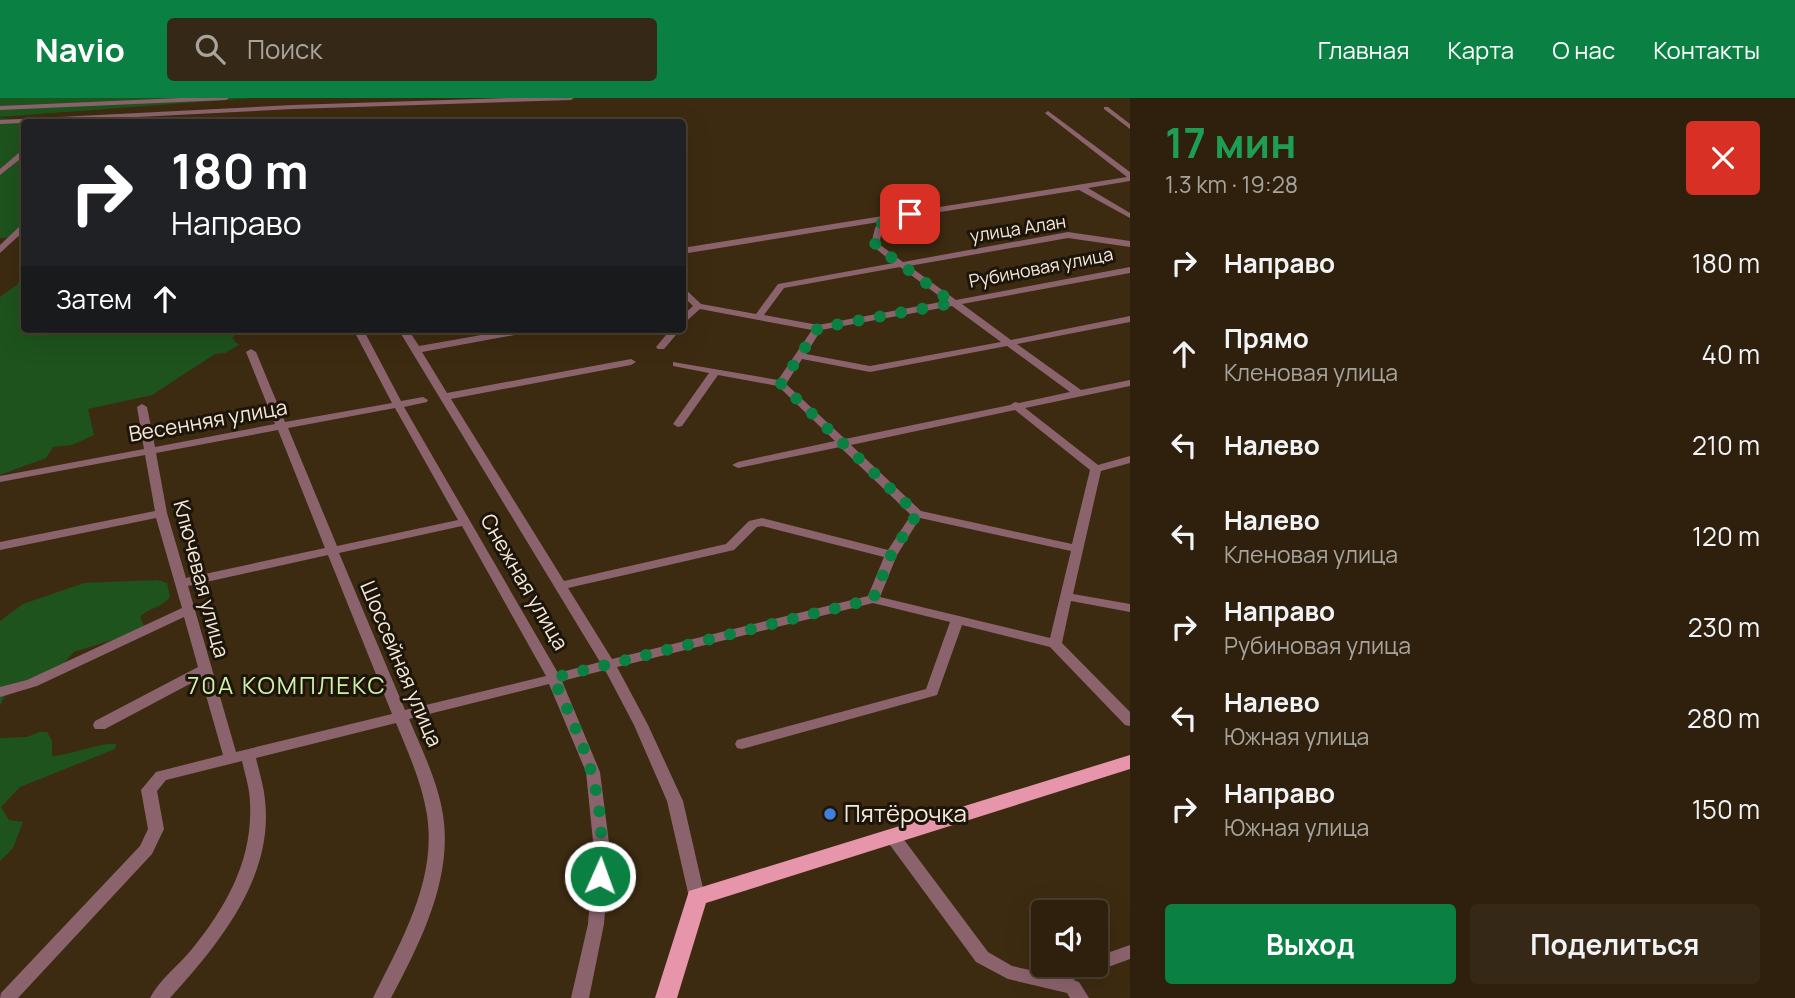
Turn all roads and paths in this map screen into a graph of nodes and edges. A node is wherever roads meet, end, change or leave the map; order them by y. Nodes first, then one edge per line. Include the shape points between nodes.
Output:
1 (226, 98) edge
2 (571, 98) edge
3 (0, 108) edge
4 (1106, 108) dead end
5 (209, 111) junction
6 (1048, 113) dead end
7 (118, 117) junction
8 (90, 119) edge
9 (108, 119) edge
10 (132, 119) edge
11 (207, 119) edge
12 (0, 122) edge
13 (21, 122) edge
14 (1127, 123) edge
15 (21, 156) edge
16 (0, 173) edge
17 (1130, 177) edge
18 (1080, 187) junction
19 (1130, 216) edge
20 (886, 218) junction
21 (21, 230) edge
22 (1130, 244) edge
23 (0, 250) edge
24 (686, 250) edge
25 (899, 265) junction
26 (1130, 270) edge
27 (686, 293) edge
28 (953, 303) junction
29 (698, 306) junction
30 (760, 316) junction
31 (686, 319) edge
32 (1130, 319) edge
33 (818, 328) junction
34 (360, 333) edge
35 (405, 333) edge
36 (509, 333) edge
37 (671, 333) edge
38 (1009, 344) junction
39 (661, 347) dead end
40 (415, 350) junction
41 (251, 352) dead end
42 (800, 356) junction
43 (631, 362) dead end
44 (677, 364) dead end
45 (715, 372) junction
46 (1130, 383) edge
47 (781, 384) junction
48 (1078, 393) junction
49 (443, 397) junction
50 (423, 400) dead end
51 (398, 405) junction
52 (1015, 405) junction
53 (142, 407) dead end
54 (678, 424) dead end
55 (281, 428) junction
56 (844, 444) junction
57 (149, 451) junction
58 (1130, 459) edge
59 (738, 465) dead end
60 (1096, 469) junction
61 (0, 479) edge
62 (161, 513) junction
63 (917, 514) junction
64 (465, 522) junction
65 (0, 546) edge
66 (1077, 549) junction
67 (330, 550) junction
68 (891, 555) junction
69 (182, 583) junction
70 (559, 586) junction
71 (1065, 596) junction
72 (873, 599) junction
73 (1130, 608) edge
74 (188, 610) junction
75 (957, 621) junction
76 (1055, 645) junction
77 (608, 664) junction
78 (206, 669) junction
79 (553, 678) junction
80 (0, 692) edge
81 (399, 716) junction
82 (1130, 721) edge
83 (100, 724) dead end
84 (742, 744) dead end
85 (248, 754) junction
86 (225, 761) junction
87 (1130, 762) edge
88 (893, 837) junction
89 (697, 897) junction
90 (1130, 952) edge
91 (1108, 960) edge
92 (1059, 977) edge
93 (1048, 981) junction
94 (7, 998) edge
95 (159, 998) edge
96 (382, 998) edge
97 (580, 998) edge
98 (666, 998) edge
99 (1080, 998) edge

1 - 3 street
2 - 5 street
4 - 14 street
5 - 10 street
5 - 11 street
6 - 17 street
7 - 8 street
7 - 9 street
7 - 10 street
12 - 13 street
15 - 16 street
17 - 18 street
18 - 19 street
18 - 20 street
20 - 24 street
20 - 25 street via 875,245
21 - 23 street
22 - 25 street, улица Алан via 1068,235
25 - 28 street
25 - 30 street, улица Алан via 781,286
26 - 28 street, Рубиновая улица
27 - 29 street
28 - 33 street, Рубиновая улица
28 - 38 street
29 - 30 street
29 - 31 street
30 - 33 street
32 - 38 street
33 - 42 street
34 - 51 street, Снежная улица
35 - 40 street
36 - 40 street
37 - 39 street
38 - 42 street via 870,369
38 - 48 street
40 - 49 street
41 - 55 street, Шоссейная улица
42 - 47 street
43 - 49 street
44 - 45 street
45 - 47 street
45 - 54 street
46 - 48 street
47 - 56 street
48 - 52 street
49 - 70 street
50 - 51 street, Весенняя улица
51 - 55 street, Весенняя улица
51 - 64 street, Снежная улица
52 - 56 street
52 - 60 street
53 - 57 street, Ключевая улица
55 - 57 street, Весенняя улица
55 - 67 street, Шоссейная улица
56 - 59 street
56 - 63 street
57 - 61 street, Весенняя улица
57 - 62 street, Ключевая улица
58 - 60 street
60 - 66 street
62 - 65 street
62 - 69 street, Ключевая улица
63 - 66 street
63 - 68 street
64 - 67 street
64 - 79 street, Снежная улица
66 - 71 street
67 - 69 street
67 - 81 street, Шоссейная улица
68 - 70 street via 762,522 753,524 730,547
68 - 72 street
69 - 74 street, Ключевая улица
70 - 77 street
71 - 73 street
71 - 76 street
72 - 75 street
72 - 77 street
74 - 78 street, Ключевая улица
74 - 80 street via 32,683
75 - 76 street
75 - 84 street via 932,692
76 - 82 street
77 - 79 street
77 - 89 street via 675,801
78 - 83 street
78 - 86 street, Ключевая улица
79 - 81 street
79 - 97 street, Снежная улица via 587,753 598,793 602,851 596,924
81 - 85 street
81 - 96 street, Шоссейная улица via 422,769 436,818 433,875 404,960
85 - 86 street
85 - 95 street via 258,803 250,864 236,900 213,937
86 - 94 street via 154,780 149,790 156,829 153,840
87 - 88 main road
88 - 89 main road
88 - 93 street via 982,957 1008,972
89 - 98 main road
90 - 91 street
92 - 93 street
93 - 99 street via 1073,987

